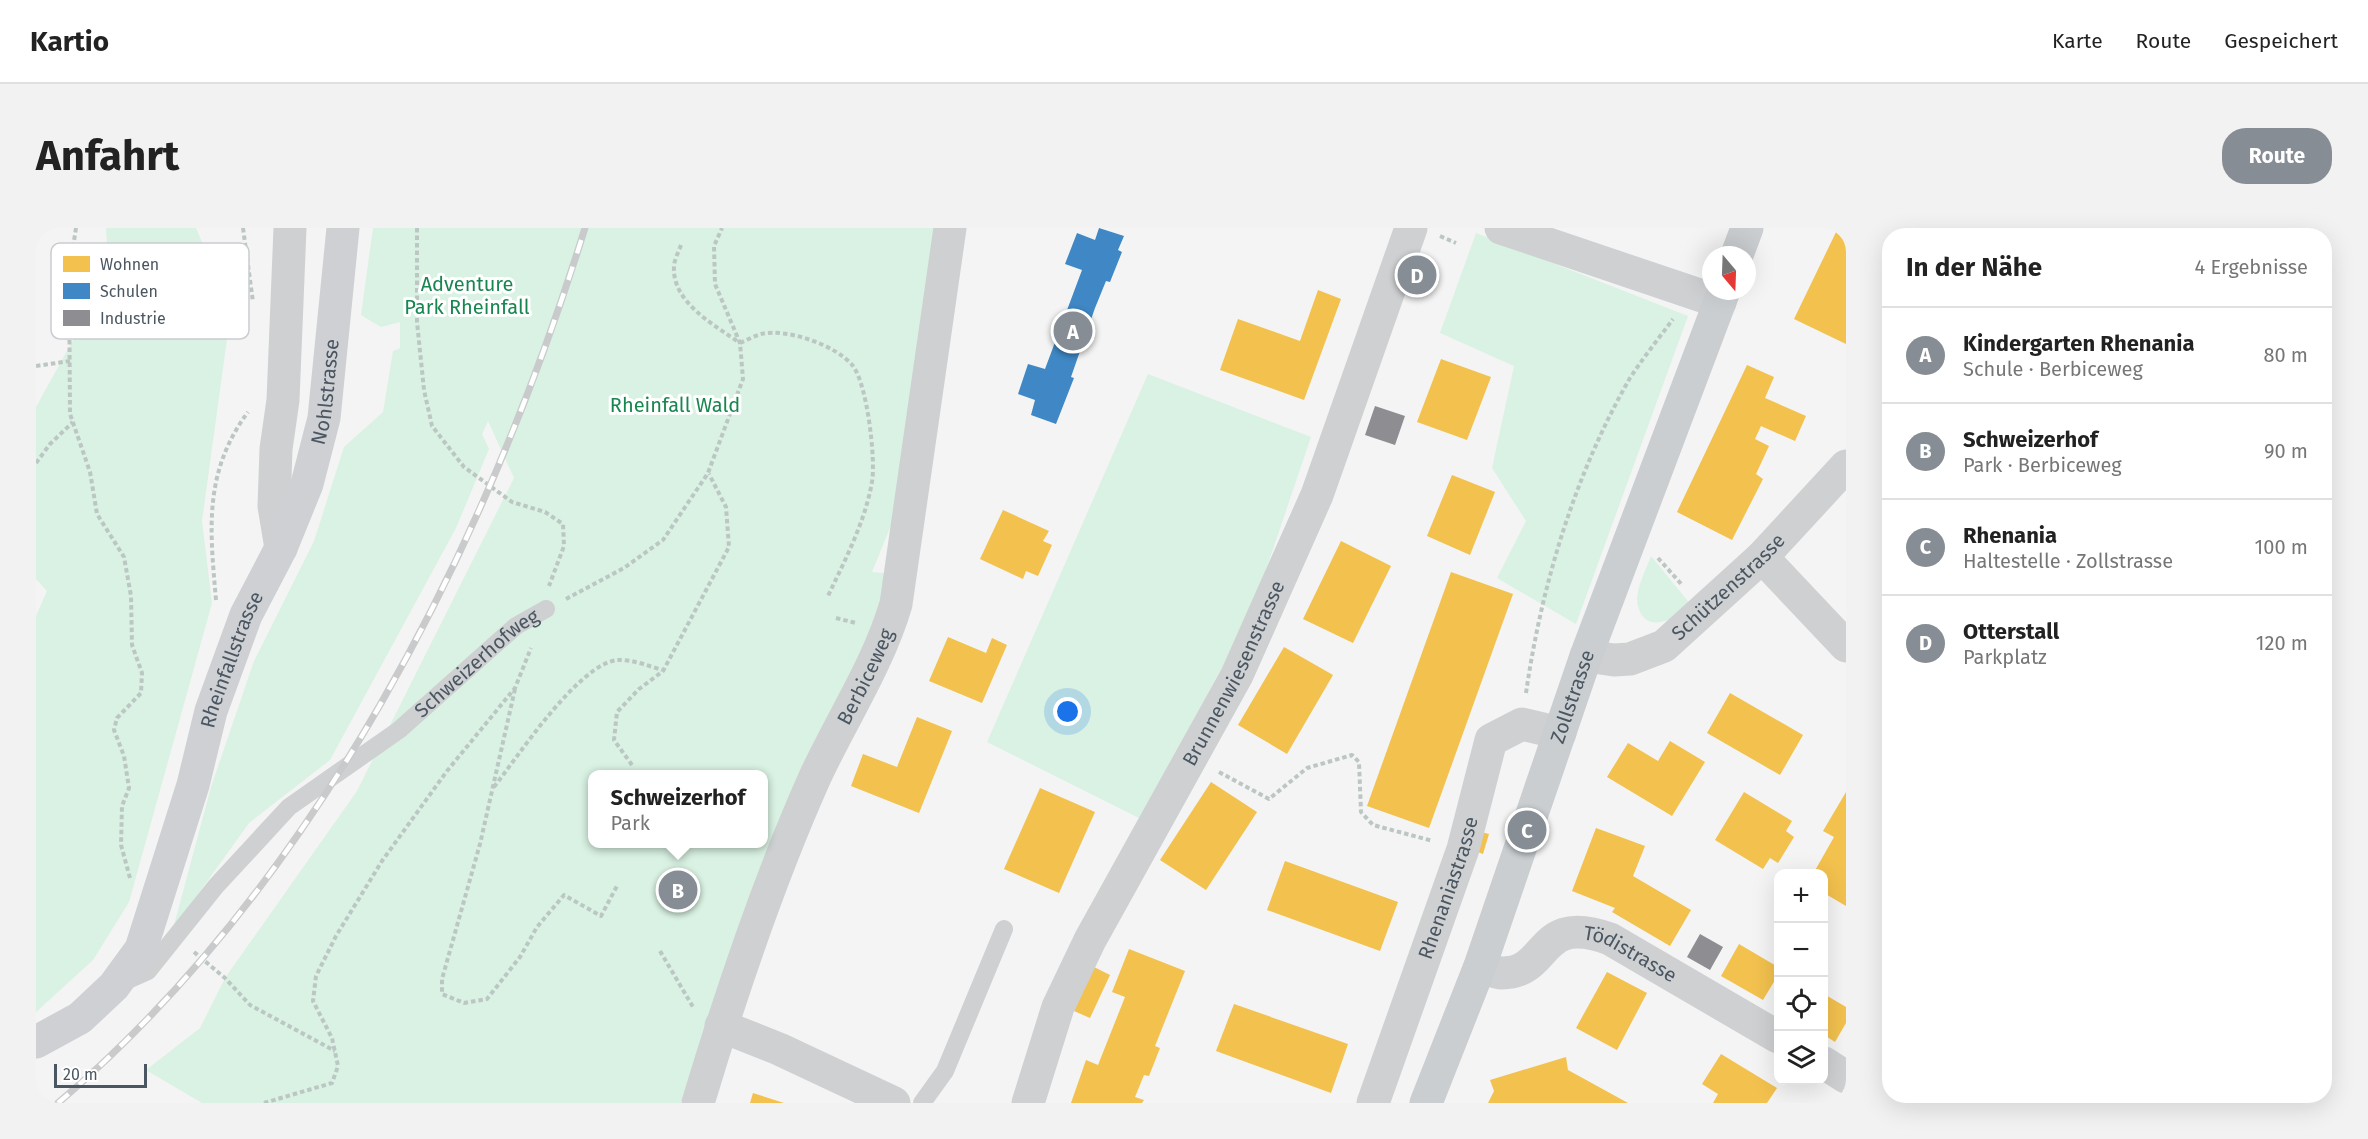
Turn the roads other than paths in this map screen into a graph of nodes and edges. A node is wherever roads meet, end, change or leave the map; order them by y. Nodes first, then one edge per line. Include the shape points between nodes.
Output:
1 (290, 228) edge
2 (343, 228) edge
3 (950, 228) edge
4 (1411, 228) edge
5 (1501, 228) edge
6 (1747, 228) edge
7 (1740, 246) edge
8 (1702, 292) edge
9 (1710, 300) edge
10 (1846, 466) edge
11 (281, 548) junction
12 (1762, 557) junction
13 (546, 609) road end
14 (1846, 646) edge
15 (1586, 656) junction
16 (1560, 733) junction
17 (1004, 929) dead end
18 (1480, 966) junction
19 (114, 986) junction
20 (721, 1026) junction
21 (1774, 1034) edge
22 (36, 1042) edge
23 (1828, 1066) edge
24 (1846, 1077) edge
25 (698, 1103) edge
26 (894, 1103) edge
27 (922, 1103) edge
28 (1028, 1103) edge
29 (1373, 1103) edge
30 (1426, 1103) edge

1 - 11 street via 274,506
2 - 11 street, Nohlstrasse via 324,418 307,484
3 - 20 street, Berbiceweg via 896,604 887,634 815,777 771,885
4 - 28 street, Brunnenwiesenstrasse via 1317,495 1237,675 1090,940 1058,1007
5 - 8 street
6 - 7 main road
9 - 15 main road, Zollstrasse
10 - 12 street, Schützenstrasse
11 - 19 street, Rheinfallstrasse via 246,615 215,700 193,785 141,949
12 - 14 street
12 - 15 street, Schützenstrasse via 1664,646 1630,659
13 - 19 lane, Schweizerhofweg via 516,626 399,730 289,807 216,886 148,971
15 - 16 main road, Zollstrasse
16 - 18 main road, Zollstrasse
16 - 29 street, Rhenaniastrasse via 1522,724 1491,740 1463,849
17 - 27 lane via 945,1071
18 - 21 street, Tödistrasse via 1502,973 1525,968 1565,932 1589,931 1610,939
18 - 30 main road, Zollstrasse
19 - 22 street, Rheinfallstrasse via 80,1018
20 - 25 street, Berbiceweg
20 - 26 street
23 - 24 street

